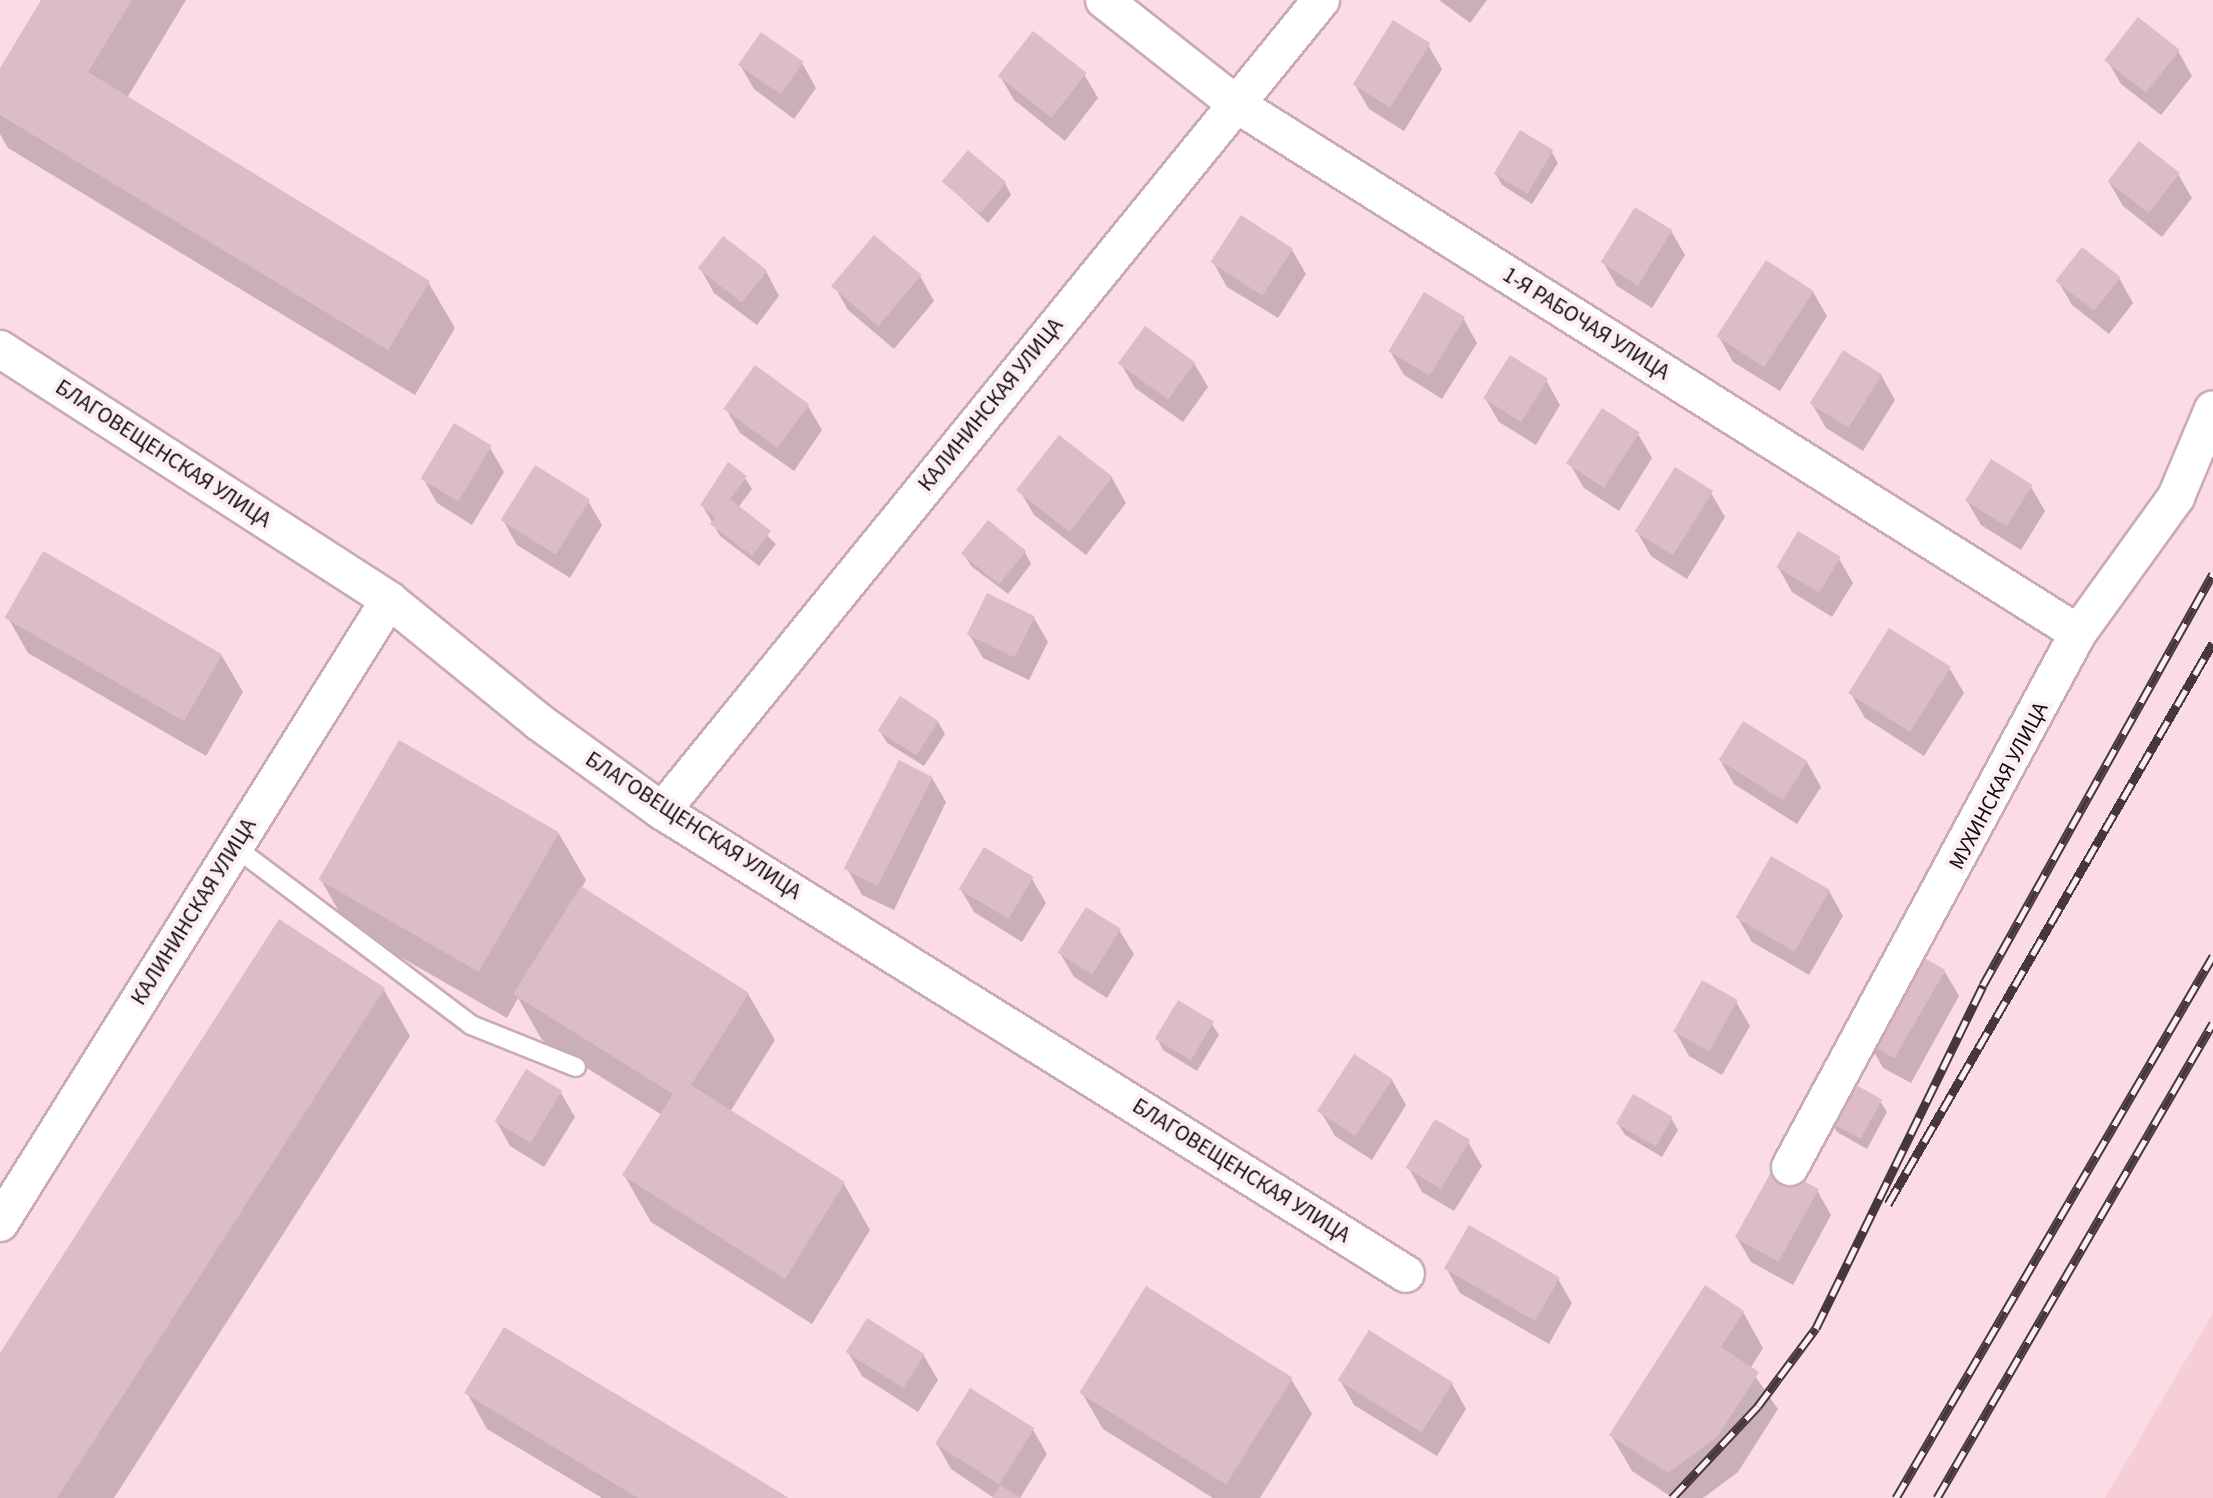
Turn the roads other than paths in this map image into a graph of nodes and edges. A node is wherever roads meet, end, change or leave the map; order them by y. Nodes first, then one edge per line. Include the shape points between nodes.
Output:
1 (1104, 0) edge
2 (1321, 0) edge
3 (1236, 104) junction
4 (0, 349) edge
5 (2213, 409) edge
6 (389, 600) junction
7 (2078, 633) junction
8 (662, 811) junction
9 (235, 847) junction
10 (576, 1067) dead end
11 (1790, 1167) dead end
12 (0, 1223) edge
13 (1406, 1274) dead end

1 - 3 street, 1-Я РАБОЧАЯ УЛИЦА
2 - 3 street, КАЛИНИНСКАЯ УЛИЦА
3 - 7 street, 1-Я РАБОЧАЯ УЛИЦА
3 - 8 street, КАЛИНИНСКАЯ УЛИЦА
4 - 6 street, БЛАГОВЕЩЕНСКАЯ УЛИЦА
5 - 7 street, МУХИНСКАЯ УЛИЦА via 2176,497
6 - 8 street, БЛАГОВЕЩЕНСКАЯ УЛИЦА via 539,722
6 - 9 street, КАЛИНИНСКАЯ УЛИЦА
7 - 11 street, МУХИНСКАЯ УЛИЦА
8 - 13 street, БЛАГОВЕЩЕНСКАЯ УЛИЦА
9 - 10 lane via 471,1025
9 - 12 street, КАЛИНИНСКАЯ УЛИЦА

